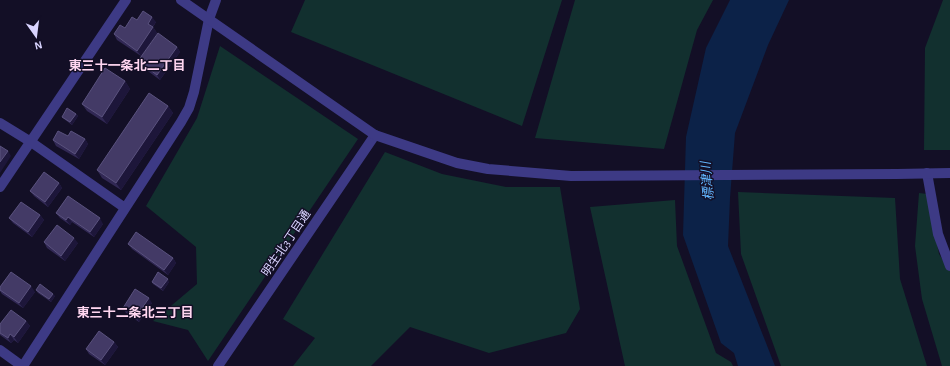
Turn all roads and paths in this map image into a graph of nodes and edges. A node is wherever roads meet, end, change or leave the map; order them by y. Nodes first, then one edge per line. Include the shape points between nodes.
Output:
1 (126, 0) edge
2 (181, 0) edge
3 (216, 0) edge
4 (209, 19) junction
5 (0, 122) edge
6 (375, 135) junction
7 (31, 142) junction
8 (927, 173) junction
9 (950, 173) edge
10 (0, 187) edge
11 (125, 208) junction
12 (950, 266) edge
13 (0, 350) edge
14 (23, 366) edge
15 (218, 366) edge

1 - 7 street
2 - 4 street
3 - 4 street
4 - 6 street
4 - 11 street via 189,108
5 - 7 street
6 - 8 street via 457,163 488,169 571,176
6 - 15 street, 明生北3丁目通
7 - 10 street
7 - 11 street
8 - 9 street
8 - 12 street via 938,234
11 - 14 street
13 - 14 street

